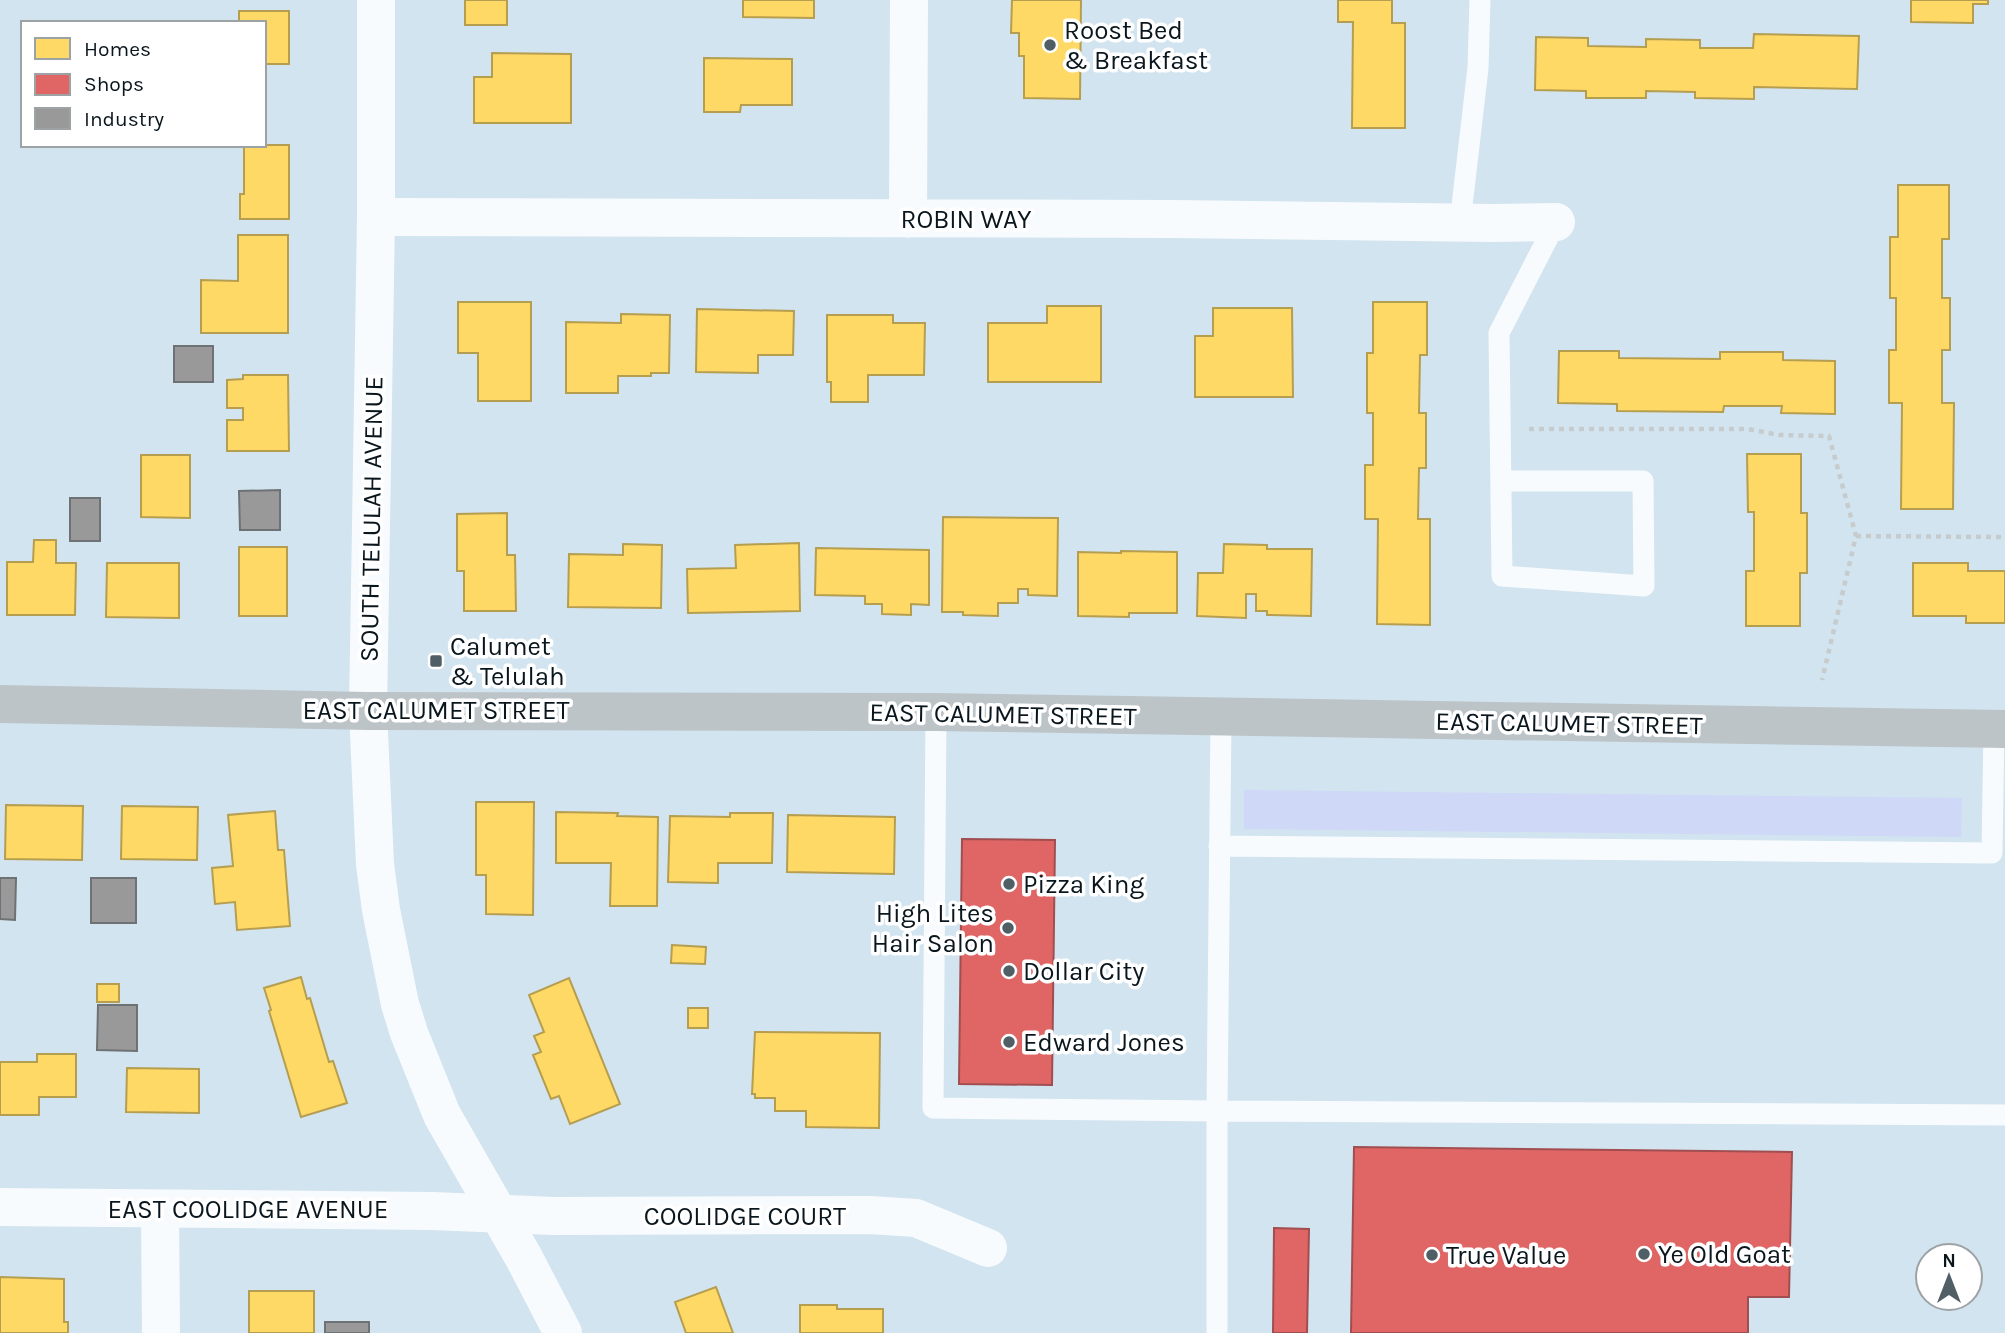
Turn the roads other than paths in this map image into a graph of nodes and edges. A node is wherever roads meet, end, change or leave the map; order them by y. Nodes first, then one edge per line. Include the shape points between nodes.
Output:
1 (376, 0) edge
2 (909, 0) edge
3 (1480, 0) edge
4 (376, 217) junction
5 (908, 219) junction
6 (1556, 222) joint
7 (1460, 223) junction
8 (1501, 481) junction
9 (0, 704) edge
10 (368, 711) junction
11 (936, 712) junction
12 (1221, 717) junction
13 (1999, 729) edge
14 (1219, 846) junction
15 (1217, 1111) junction
16 (2005, 1115) edge
17 (0, 1207) edge
18 (160, 1209) junction
19 (496, 1212) junction
20 (988, 1248) dead end
21 (161, 1333) edge
22 (563, 1333) edge
23 (1217, 1333) edge

1 - 4 street, SOUTH TELULAH AVENUE
2 - 5 street
3 - 7 lane via 1478,68
4 - 5 street, ROBIN WAY
4 - 10 street, SOUTH TELULAH AVENUE
5 - 7 street, ROBIN WAY
6 - 7 street, ROBIN WAY
6 - 8 lane via 1499,333
8 - 8 lane via 1502,576 1644,586 1643,481
9 - 10 main road, EAST CALUMET STREET
10 - 11 main road, EAST CALUMET STREET
10 - 19 street, SOUTH TELULAH AVENUE via 375,864 400,1004 442,1115
11 - 12 main road, EAST CALUMET STREET
11 - 15 lane via 933,1108
12 - 13 main road, EAST CALUMET STREET
12 - 14 lane
13 - 14 lane via 1992,853
14 - 15 lane
15 - 16 lane
15 - 23 lane
17 - 18 street, EAST COOLIDGE AVENUE
18 - 19 street, EAST COOLIDGE AVENUE
18 - 21 street
19 - 20 street, COOLIDGE COURT via 916,1218
19 - 22 street, SOUTH TELULAH AVENUE

